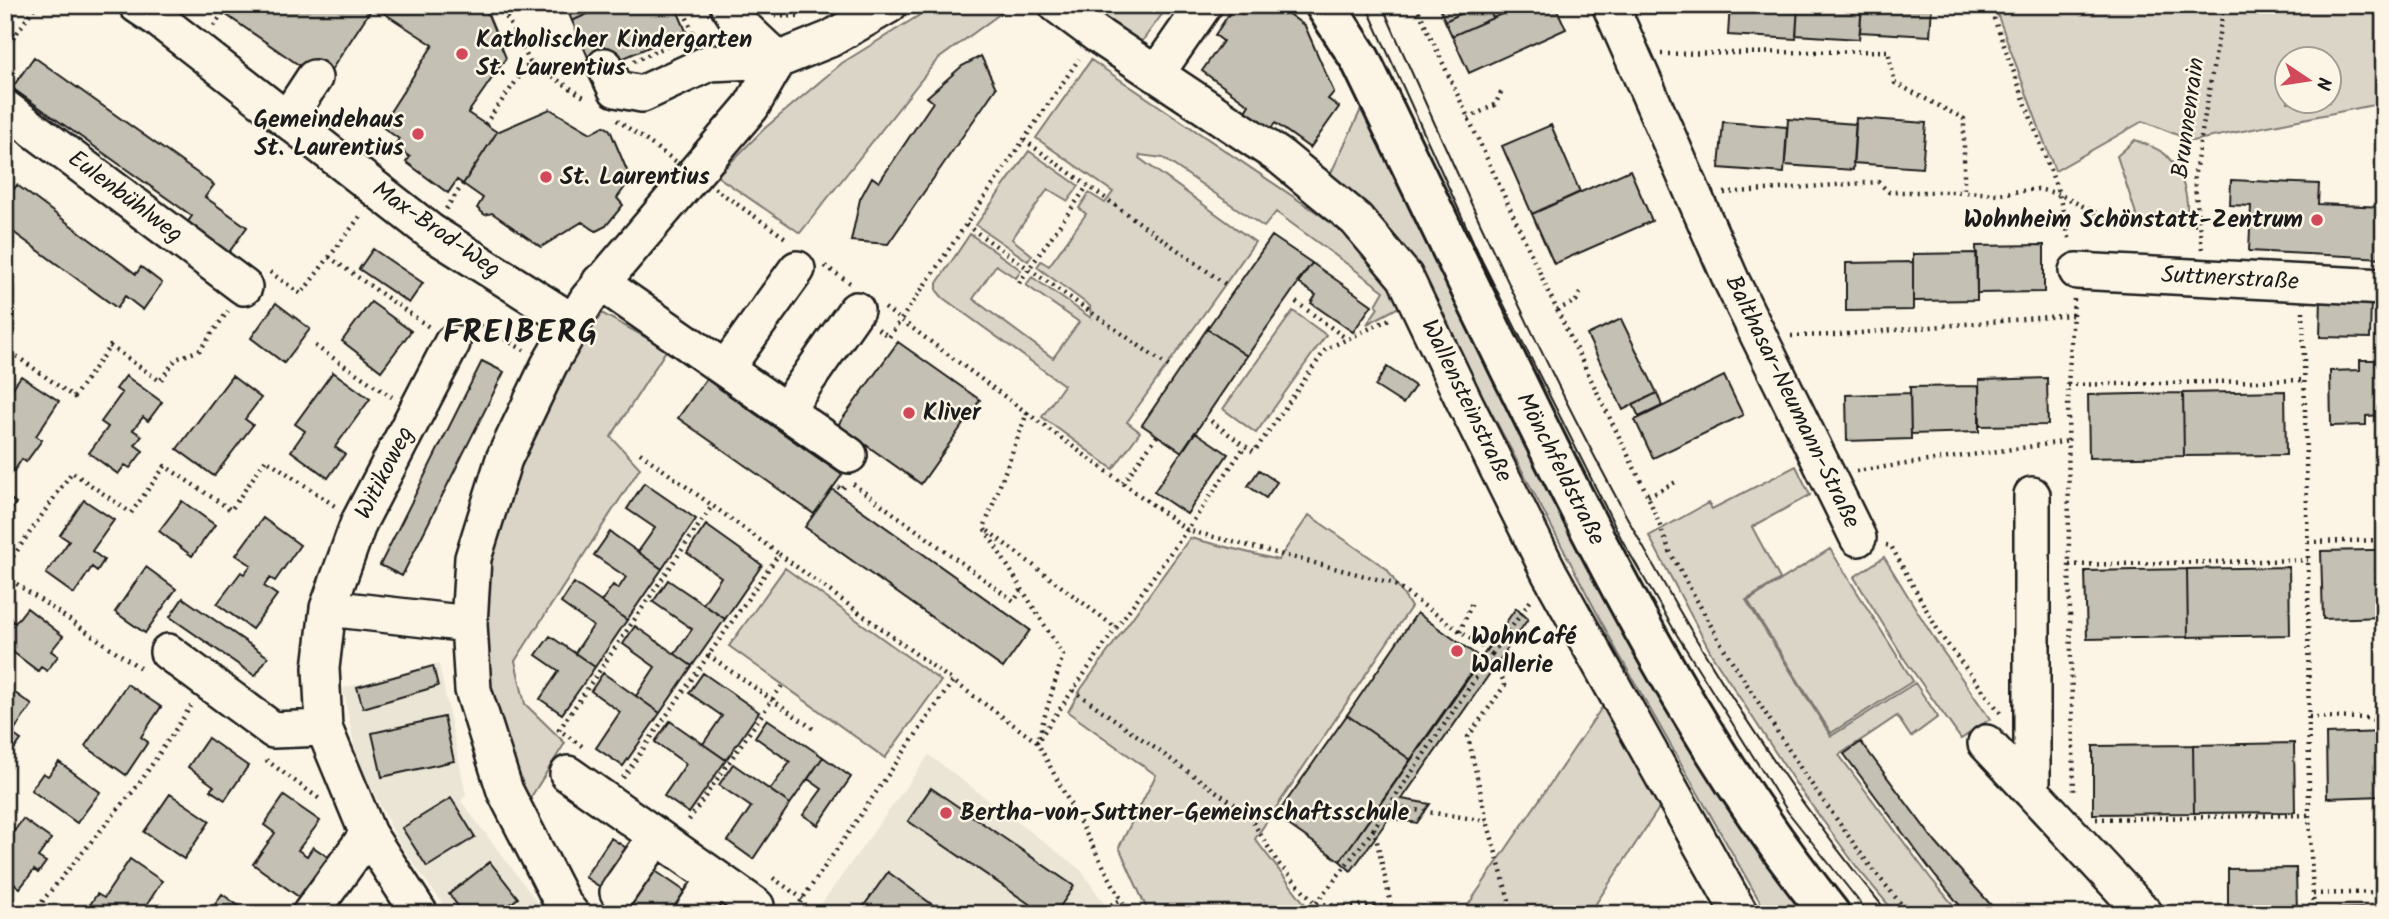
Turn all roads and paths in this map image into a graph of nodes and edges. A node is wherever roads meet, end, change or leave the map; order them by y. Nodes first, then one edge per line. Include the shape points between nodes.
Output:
1 (36, 5) edge
2 (137, 5) edge
3 (225, 5) edge
4 (500, 5) edge
5 (681, 5) edge
6 (728, 5) edge
7 (889, 5) edge
8 (1057, 5) edge
9 (1204, 5) edge
10 (1325, 5) edge
11 (1416, 5) edge
12 (1610, 5) edge
13 (1989, 5) edge
14 (2224, 5) edge
15 (772, 16) dead end
16 (807, 16) dead end
17 (211, 31) dead end
18 (694, 34) dead end
19 (1096, 34) junction
20 (5, 50) edge
21 (1632, 55) junction
22 (778, 60) junction
23 (605, 66) dead end
24 (1156, 74) junction
25 (314, 78) dead end
26 (1502, 90) dead end
27 (5, 108) edge
28 (1468, 118) junction
29 (287, 119) junction
30 (485, 124) dead end
31 (1024, 140) junction
32 (651, 144) dead end
33 (1088, 185) junction
34 (1754, 190) dead end
35 (379, 192) junction
36 (1964, 192) junction
37 (2059, 194) junction
38 (2199, 223) junction
39 (966, 225) junction
40 (2187, 225) dead end
41 (2140, 226) dead end
42 (800, 253) junction
43 (329, 257) junction
44 (5, 265) edge
45 (1029, 269) junction
46 (2077, 271) junction
47 (2205, 278) junction
48 (5, 282) edge
49 (600, 282) junction
50 (2303, 282) junction
51 (1019, 284) dead end
52 (1228, 286) dead end
53 (244, 287) joint
54 (2384, 287) edge
55 (1580, 293) dead end
56 (301, 294) dead end
57 (865, 302) junction
58 (1296, 302) dead end
59 (1419, 305) junction
60 (1557, 310) junction
61 (2073, 314) junction
62 (902, 320) junction
63 (573, 322) junction
64 (890, 337) dead end
65 (1759, 337) junction
66 (1347, 339) junction
67 (452, 343) junction
68 (316, 346) dead end
69 (5, 348) edge
70 (530, 354) dead end
71 (726, 368) junction
72 (1171, 368) dead end
73 (2305, 380) junction
74 (2068, 385) junction
75 (786, 410) junction
76 (416, 413) junction
77 (1027, 413) junction
78 (1212, 421) dead end
79 (1157, 436) dead end
80 (2070, 441) junction
81 (1245, 446) junction
82 (640, 453) dead end
83 (1879, 467) dead end
84 (849, 468) joint
85 (1678, 481) dead end
86 (1122, 483) junction
87 (2032, 495) dead end
88 (1648, 496) junction
89 (712, 506) junction
90 (359, 522) junction
91 (984, 528) junction
92 (1187, 530) junction
93 (1858, 538) joint
94 (2384, 540) edge
95 (2308, 541) junction
96 (779, 554) junction
97 (2308, 560) junction
98 (2069, 565) junction
99 (5, 568) edge
100 (1550, 573) junction
101 (5, 576) edge
102 (1022, 589) junction
103 (1473, 600) dead end
104 (328, 608) junction
105 (469, 624) junction
106 (1116, 628) junction
107 (1460, 632) junction
108 (168, 652) dead end
109 (1492, 654) junction
110 (708, 655) junction
111 (135, 664) dead end
112 (953, 681) junction
113 (783, 684) dead end
114 (1073, 690) junction
115 (772, 700) junction
116 (191, 705) dead end
117 (2309, 718) junction
118 (2384, 723) edge
119 (324, 728) junction
120 (815, 730) dead end
121 (1037, 741) junction
122 (1986, 743) dead end
123 (2032, 754) junction
124 (580, 763) joint
125 (614, 768) dead end
126 (623, 787) junction
127 (2032, 792) junction
128 (1389, 806) junction
129 (2309, 815) junction
130 (689, 820) junction
131 (1487, 821) junction
132 (667, 825) junction
133 (699, 827) dead end
134 (1374, 828) junction
135 (2075, 829) junction
136 (368, 834) junction
137 (771, 877) dead end
138 (716, 878) junction
139 (618, 892) dead end
140 (2384, 892) edge
141 (2313, 894) junction
142 (803, 899) junction
143 (1121, 900) junction
144 (1316, 904) junction
145 (1391, 905) junction
146 (1514, 912) edge
147 (36, 914) edge
148 (310, 914) edge
149 (420, 914) edge
150 (570, 914) edge
151 (692, 914) edge
152 (750, 914) edge
153 (792, 914) edge
154 (1092, 914) edge
155 (1129, 914) edge
156 (1308, 914) edge
157 (1740, 914) edge
158 (1830, 914) edge
159 (1909, 914) edge
160 (2146, 914) edge
161 (2314, 914) edge

1 - 20 path
2 - 29 street, Max-Brod-Weg
3 - 17 path
4 - 30 path via 530,62
5 - 18 path
6 - 22 street via 742,26
7 - 22 street via 830,39
8 - 19 street, Wallensteinstraße
9 - 24 street
10 - 158 main road, Mönchfeldstraße via 1360,59 1575,502 1645,631 1759,819
11 - 28 path
12 - 21 street, Balthasar-Neumann-Straße
13 - 37 path
14 - 38 path, Brunnenrain via 2194,178
15 - 16 path
19 - 24 street, Wallensteinstraße
19 - 31 path
21 - 36 path via 1888,51 1895,83 1964,118
21 - 65 street, Balthasar-Neumann-Straße
22 - 23 street via 709,63 642,94 616,89
22 - 49 street via 751,107
24 - 59 street, Wallensteinstraße via 1282,157 1356,219 1405,277
25 - 29 street
26 - 28 path via 1495,106
27 - 53 street, Eulenbühlweg
28 - 60 path
29 - 35 street, Max-Brod-Weg
31 - 33 path
31 - 39 path
32 - 42 path, bridge
33 - 45 path
33 - 52 path
34 - 36 path via 1878,182 1889,192
35 - 43 path
35 - 63 street, Max-Brod-Weg via 431,232
36 - 37 path via 2038,189
37 - 41 path via 2108,219
37 - 46 path
38 - 40 path
38 - 47 path, Brunnenrain
39 - 45 path
39 - 62 path
42 - 57 path
42 - 71 street
43 - 56 path
43 - 67 path
44 - 48 path via 13,271
45 - 51 path
45 - 72 path
46 - 47 street, Suttnerstraße
46 - 61 path
47 - 50 street, Suttnerstraße
49 - 63 street
49 - 71 street
50 - 54 street, Suttnerstraße
50 - 73 path
53 - 69 path via 200,350 176,359 160,381 110,346 74,397
55 - 60 path via 1576,301
57 - 62 path
57 - 75 street
58 - 66 path
59 - 66 path
59 - 100 street, Wallensteinstraße
60 - 88 path
61 - 65 path via 1836,335
61 - 74 path
62 - 64 path
62 - 77 path
63 - 105 street via 505,459 472,558
65 - 93 street, Balthasar-Neumann-Straße
66 - 81 path via 1326,349 1254,452
67 - 70 path via 468,319
67 - 76 street, Witikoweg
68 - 76 path
71 - 75 street
73 - 74 path
73 - 95 path
74 - 80 path
75 - 84 street
76 - 90 street, Witikoweg
77 - 86 path
77 - 91 path
78 - 81 path
79 - 86 path
80 - 83 path
80 - 98 path
81 - 92 path
82 - 89 path
84 - 102 path via 1014,601
85 - 88 path
86 - 92 path
87 - 123 street
88 - 159 path via 1671,554 1723,648 1805,775
89 - 96 path
89 - 124 path via 559,730
90 - 99 path via 266,459 231,510 165,466 131,513 72,472
90 - 104 street, Witikoweg
91 - 102 path
91 - 106 path
92 - 106 path
92 - 107 path via 1392,583
93 - 123 path, Balthasar-Neumann-Straße via 1891,546 1941,636
94 - 95 path
95 - 97 path
96 - 110 path
96 - 112 path
97 - 98 path
97 - 117 path
98 - 135 path
100 - 109 path
100 - 157 street, Wallensteinstraße
101 - 111 path
102 - 121 path via 1063,655
103 - 107 path
104 - 105 street
104 - 119 street, Witikoweg via 321,668
105 - 150 street via 473,690 505,791
106 - 114 path
107 - 109 path
108 - 119 street via 273,730
109 - 128 path
109 - 131 path via 1505,685 1468,737
110 - 115 path
110 - 126 path
112 - 121 path
112 - 142 path
113 - 115 path
114 - 121 path
114 - 144 path via 1248,814 1278,863
115 - 120 path
115 - 130 path
116 - 147 path via 139,784
117 - 118 path via 2368,718
117 - 129 path
119 - 136 street, Witikoweg
121 - 143 path
122 - 127 street
123 - 127 street
124 - 126 street
125 - 126 path
126 - 132 street
127 - 135 street
128 - 131 path
128 - 134 path
129 - 135 path
129 - 141 path
130 - 132 path
130 - 133 path
131 - 146 path
132 - 138 street
132 - 139 street
134 - 144 path
134 - 145 path
135 - 160 street
136 - 148 street
136 - 149 street, Witikoweg
137 - 142 path
138 - 151 street
138 - 152 street via 756,906
140 - 141 path
141 - 161 path
142 - 153 path
143 - 154 path
143 - 155 path
144 - 145 path
144 - 156 path
145 - 146 path

